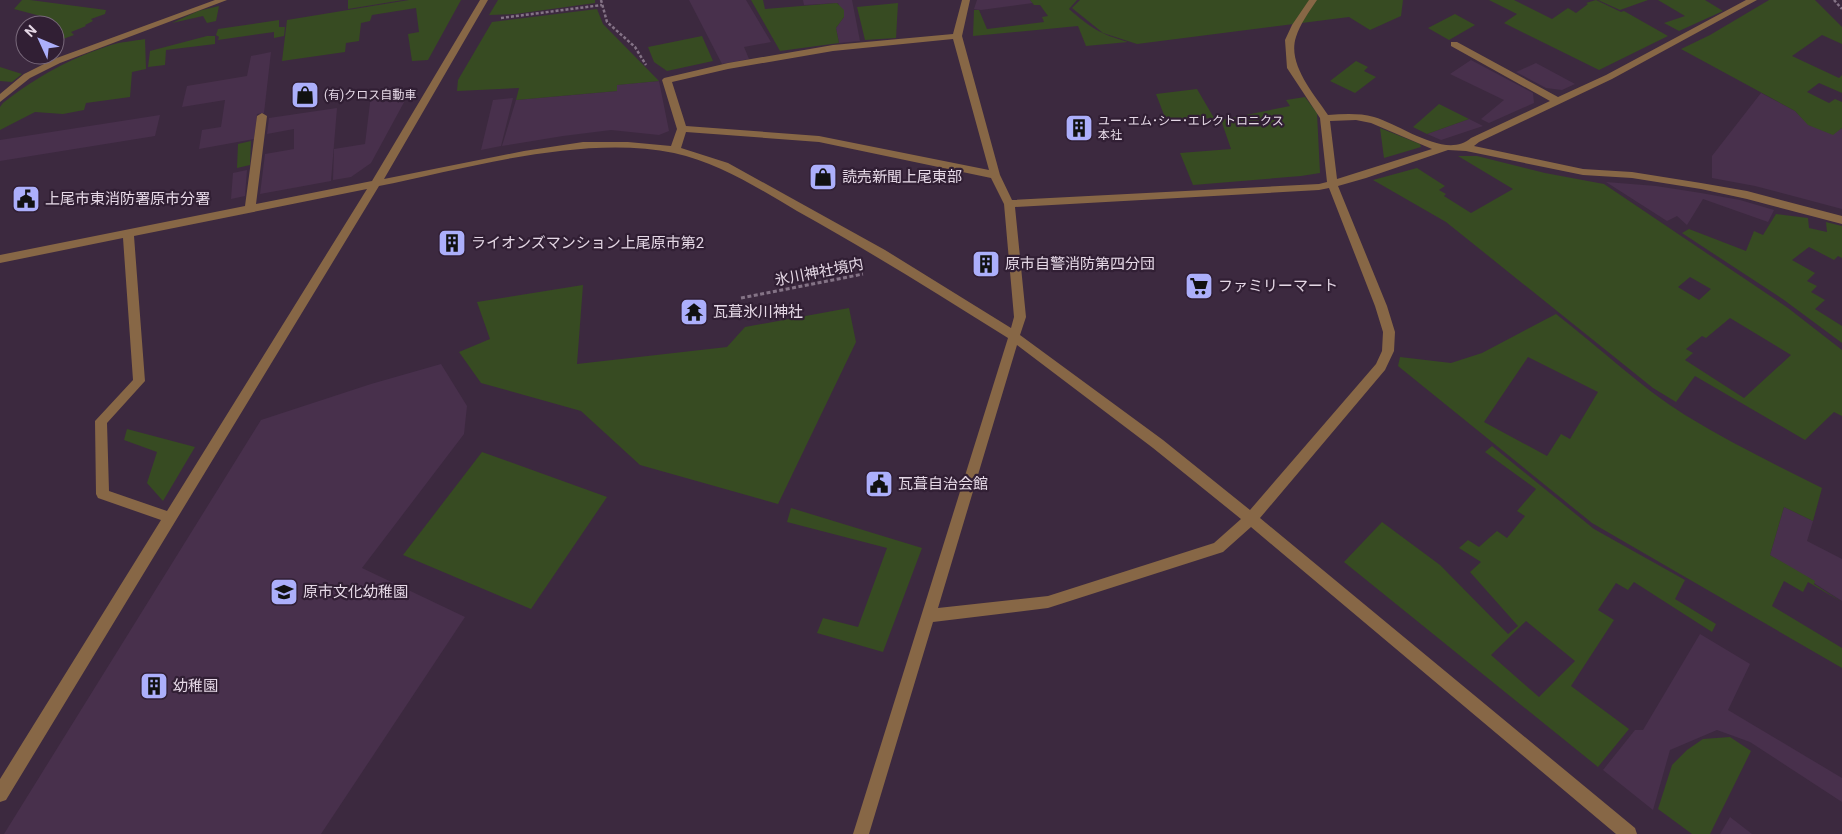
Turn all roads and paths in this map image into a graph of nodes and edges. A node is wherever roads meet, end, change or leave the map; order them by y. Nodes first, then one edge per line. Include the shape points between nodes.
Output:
1 (223, 0) edge
2 (484, 0) edge
3 (600, 0) edge
4 (966, 0) edge
5 (1313, 0) edge
6 (1754, 0) edge
7 (1834, 0) edge
8 (602, 5) junction
9 (1842, 9) edge
10 (495, 19) dead end
11 (957, 36) junction
12 (1454, 44) dead end
13 (667, 80) junction
14 (0, 99) edge
15 (1557, 101) junction
16 (262, 116) dead end
17 (1325, 118) junction
18 (682, 129) junction
19 (1466, 148) junction
20 (1441, 149) junction
21 (675, 150) junction
22 (995, 175) junction
23 (1332, 183) junction
24 (375, 185) junction
25 (1009, 204) junction
26 (250, 210) junction
27 (1842, 220) edge
28 (128, 234) junction
29 (0, 259) edge
30 (902, 267) junction
31 (741, 298) dead end
32 (1014, 336) junction
33 (170, 518) junction
34 (1251, 519) junction
35 (928, 616) junction
36 (2, 786) edge
37 (860, 834) edge
38 (1629, 834) edge

1 - 14 street via 57,61 27,76
2 - 24 street
3 - 8 path
4 - 11 street
5 - 17 street via 1290,40 1292,68
6 - 15 street
7 - 9 path
8 - 10 path
8 - 13 path via 607,22 635,47 647,66
11 - 13 street via 833,48
11 - 22 street
12 - 15 street
13 - 18 street
15 - 19 street via 1475,140
16 - 26 street
17 - 20 street via 1373,120
17 - 23 street
18 - 21 street
18 - 22 street via 819,139
19 - 20 street
19 - 27 street via 1583,172 1632,175 1701,186
20 - 23 street
21 - 24 street via 628,145 583,146 524,154
21 - 30 street via 724,165
22 - 25 street
23 - 25 street via 1318,187
23 - 34 street via 1381,306 1389,332 1388,351 1381,367
24 - 26 street
24 - 33 street
25 - 32 street via 1020,317
26 - 28 street
28 - 29 street
28 - 33 street via 139,381 101,421 103,494
30 - 31 path, 氷川神社境内
30 - 32 street
32 - 34 street via 1158,444
32 - 35 street
33 - 36 street
34 - 35 street via 1218,548 1048,602
34 - 38 street
35 - 37 street

